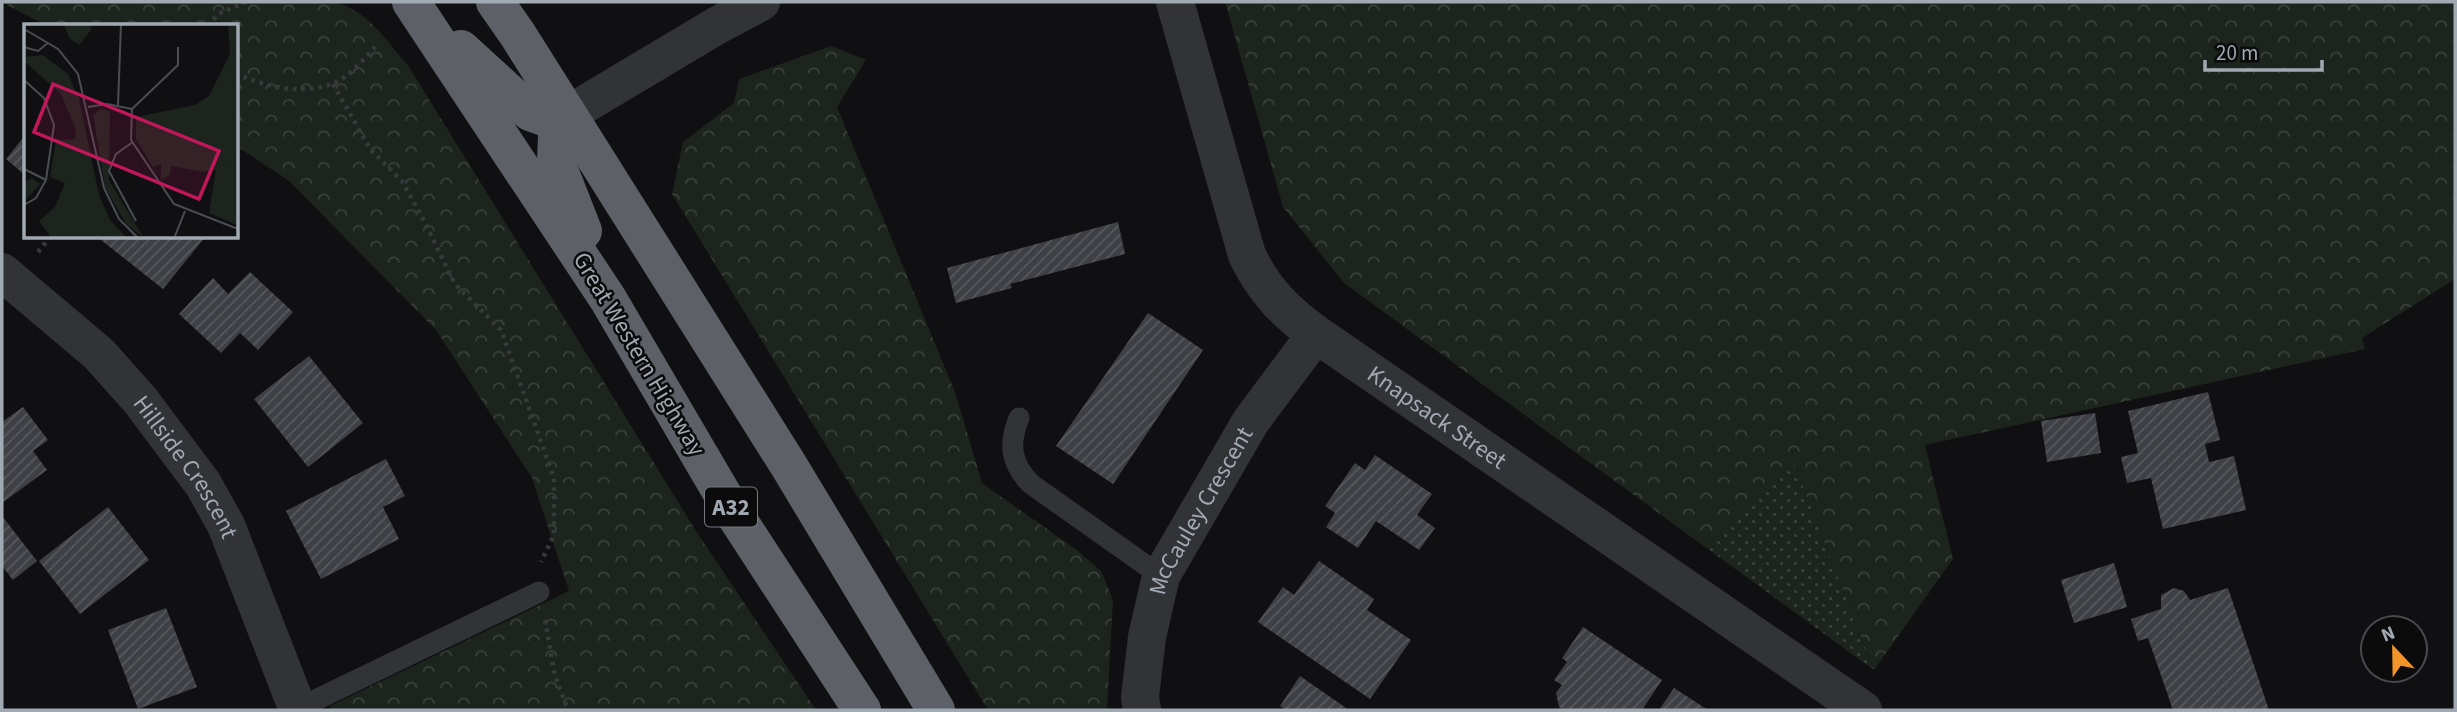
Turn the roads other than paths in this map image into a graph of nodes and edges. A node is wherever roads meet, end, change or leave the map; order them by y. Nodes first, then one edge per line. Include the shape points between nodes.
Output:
1 (495, 2) edge
2 (761, 2) edge
3 (1175, 2) edge
4 (416, 9) edge
5 (567, 115) junction
6 (2, 272) edge
7 (608, 299) junction
8 (1316, 334) junction
9 (1019, 418) dead end
10 (1161, 576) junction
11 (539, 592) road end
12 (297, 710) edge
13 (862, 710) edge
14 (936, 710) edge
15 (1142, 710) edge
16 (1863, 710) edge

1 - 5 highway
2 - 5 street
3 - 8 street, Knapsack Street via 1247,255 1271,296
4 - 5 highway via 530,112 547,118
4 - 7 highway, Great Western Highway / A32
5 - 7 highway via 557,135 556,162
5 - 14 highway via 789,466
6 - 12 street, Hillside Crescent via 99,354 203,484 226,525
7 - 13 highway, Great Western Highway / A32 via 733,512
8 - 10 street, McCauley Crescent via 1251,421
8 - 16 street, Knapsack Street
9 - 10 lane via 1012,453 1021,474
10 - 15 street, McCauley Crescent via 1147,637
11 - 12 lane

